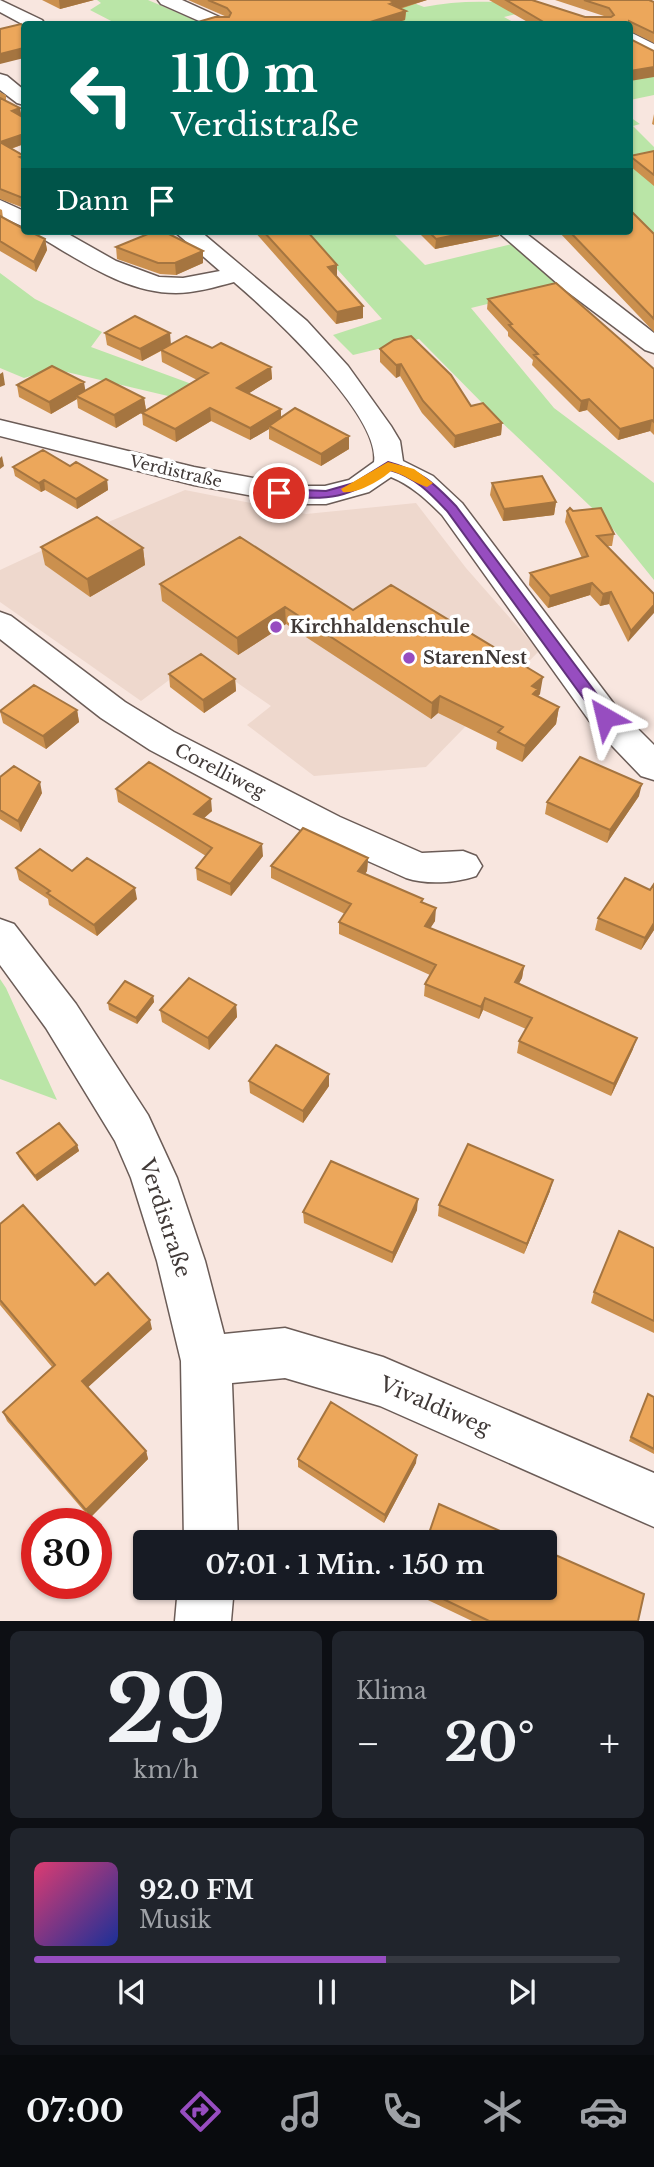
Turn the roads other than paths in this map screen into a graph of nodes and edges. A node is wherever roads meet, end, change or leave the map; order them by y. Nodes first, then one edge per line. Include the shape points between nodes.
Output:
1 (167, 0) edge
2 (0, 5) edge
3 (30, 21) edge
4 (213, 21) edge
5 (633, 40) edge
6 (654, 52) edge
7 (0, 80) edge
8 (21, 97) edge
9 (0, 207) edge
10 (21, 218) edge
11 (53, 235) edge
12 (191, 235) edge
13 (514, 235) edge
14 (235, 274) junction
15 (652, 348) edge
16 (0, 428) edge
17 (388, 466) junction
18 (0, 623) edge
19 (654, 767) edge
20 (463, 866) dead end
21 (0, 935) edge
22 (206, 1361) junction
23 (654, 1500) edge
24 (211, 1530) edge
25 (205, 1600) edge
26 (203, 1621) edge

1 - 4 street
2 - 3 street
5 - 6 street
7 - 8 street
9 - 10 street
11 - 14 street via 124,274 151,283 177,286
12 - 14 street
13 - 15 street
14 - 17 street via 284,312 330,359 384,437 391,455
16 - 17 street, Verdistraße via 194,476 296,495 326,495 359,486
17 - 19 street via 410,472 452,509 605,717
18 - 20 street, Corelliweg via 113,710 162,741 327,827 419,868
21 - 22 street, Verdistraße via 61,1016 132,1129 155,1178
22 - 23 street, Vivaldiweg via 285,1353 383,1382
22 - 24 street, Verdistraße
25 - 26 street

